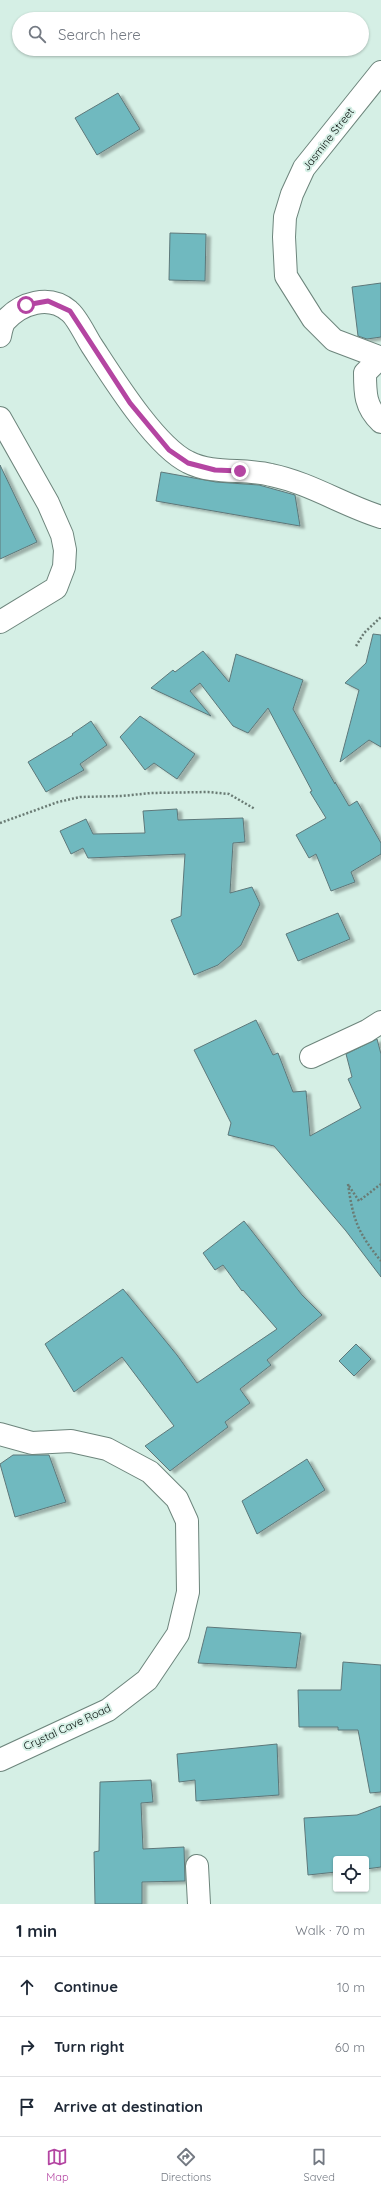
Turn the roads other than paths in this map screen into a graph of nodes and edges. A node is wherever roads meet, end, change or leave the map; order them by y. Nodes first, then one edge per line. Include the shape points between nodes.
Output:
1 (381, 72) edge
2 (0, 336) edge
3 (380, 357) edge
4 (0, 418) edge
5 (381, 422) edge
6 (381, 517) edge
7 (0, 622) edge
8 (381, 1022) edge
9 (311, 1058) dead end
10 (0, 1434) edge
11 (0, 1760) edge
12 (197, 1866) dead end
13 (199, 1904) edge

1 - 3 street, Jasmine Street via 304,168 285,217 284,237 286,276 313,318 334,340
2 - 6 street via 4,322 26,305 48,301 70,311 130,403 169,450 188,463 215,470 270,474 298,482 366,513
3 - 5 street via 365,373 364,395
4 - 7 street via 48,503 62,535 65,550 64,568 56,588
8 - 9 street via 367,1032
10 - 11 street, Crystal Cave Road via 32,1443 71,1441 107,1448 150,1472 177,1499 187,1522 188,1592 178,1634 147,1680 108,1710
12 - 13 street

